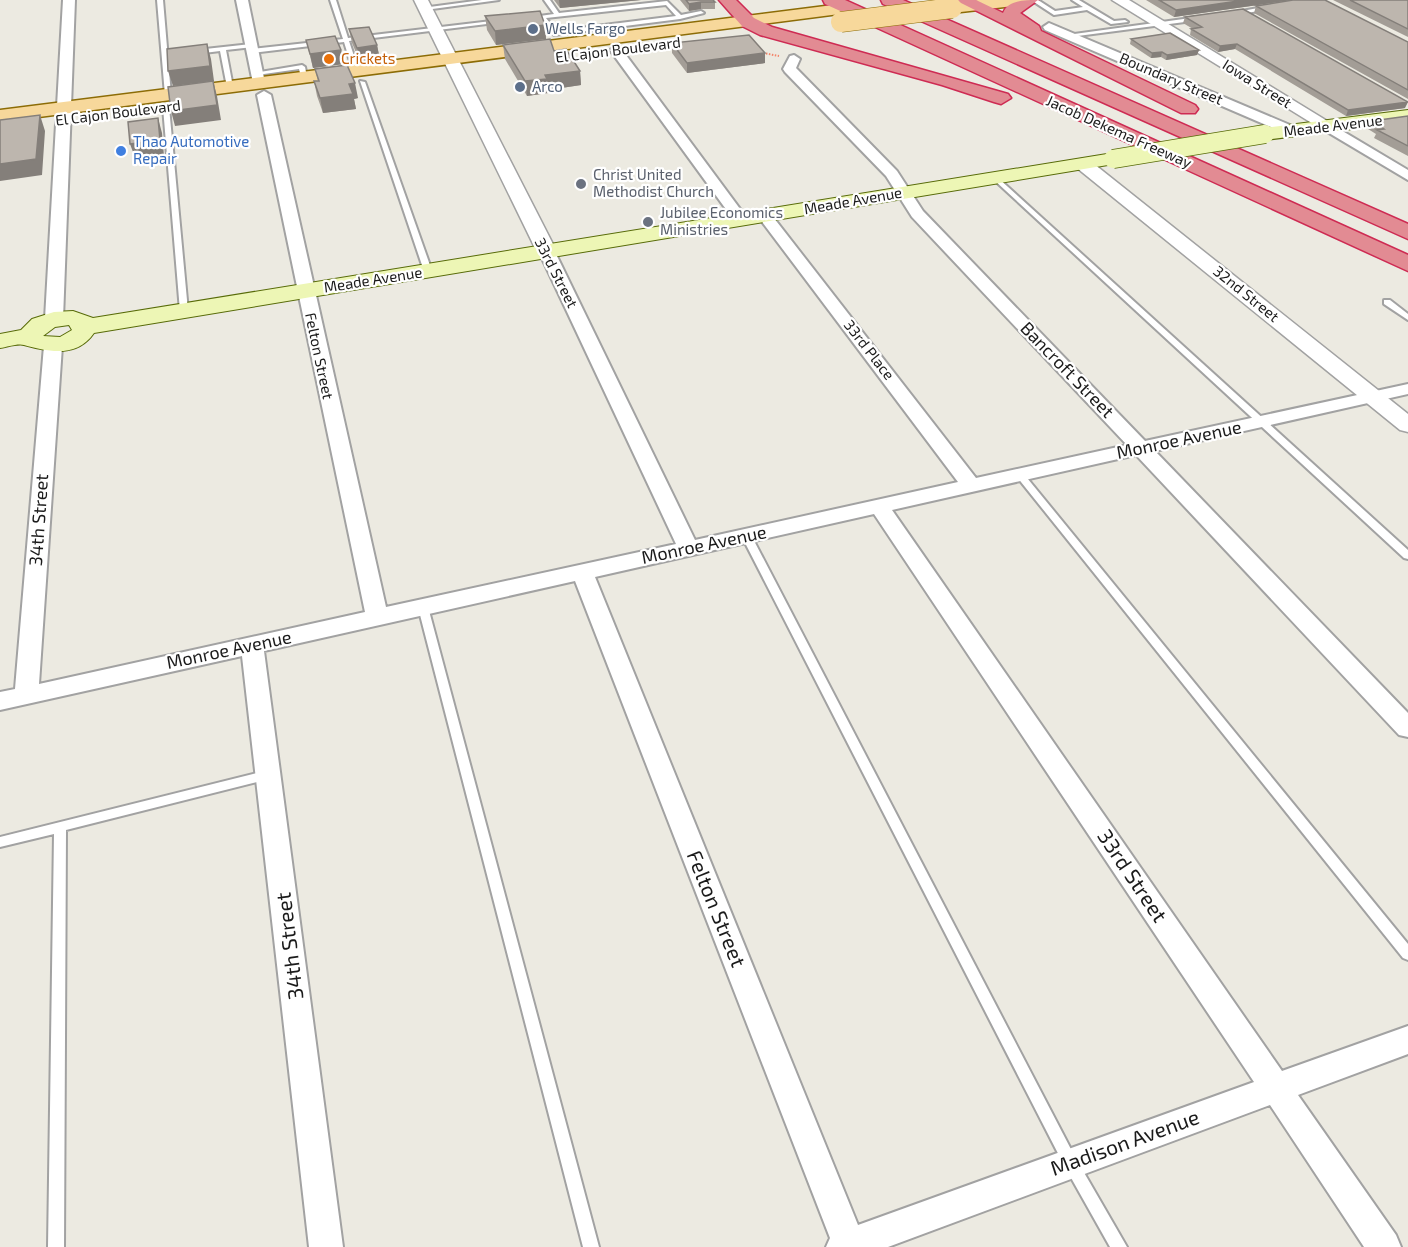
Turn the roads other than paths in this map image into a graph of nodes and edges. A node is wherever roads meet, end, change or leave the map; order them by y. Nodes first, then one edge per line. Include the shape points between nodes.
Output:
1 (69, 0) edge
2 (160, 0) edge
3 (242, 0) edge
4 (333, 0) edge
5 (496, 0) edge
6 (547, 0) edge
7 (727, 0) edge
8 (889, 0) edge
9 (918, 0) edge
10 (1023, 0) edge
11 (1032, 0) edge
12 (1075, 0) edge
13 (1119, 0) edge
14 (668, 1) edge
15 (423, 4) edge
16 (964, 5) edge
17 (636, 6) junction
18 (826, 6) edge
19 (1276, 7) edge
20 (1089, 8) junction
21 (606, 10) junction
22 (1244, 12) junction
23 (577, 13) junction
24 (701, 13) edge
25 (558, 15) junction
26 (1223, 15) edge
27 (543, 16) junction
28 (680, 17) junction
29 (1202, 18) edge
30 (1254, 18) edge
31 (516, 20) edge
32 (506, 21) edge
33 (1155, 22) junction
34 (1113, 24) junction
35 (618, 25) junction
36 (653, 27) junction
37 (757, 27) junction
38 (1049, 27) dead end
39 (435, 30) junction
40 (594, 34) junction
41 (345, 40) junction
42 (1067, 40) junction
43 (252, 48) junction
44 (223, 49) junction
45 (616, 50) junction
46 (188, 53) edge
47 (176, 55) edge
48 (165, 56) junction
49 (794, 59) road end
50 (452, 65) junction
51 (359, 76) junction
52 (260, 84) junction
53 (230, 87) junction
54 (167, 101) junction
55 (63, 114) junction
56 (0, 116) edge
57 (1408, 116) edge
58 (1329, 127) junction
59 (0, 128) edge
60 (1292, 131) junction
61 (1083, 164) junction
62 (1401, 173) edge
63 (995, 178) junction
64 (904, 192) junction
65 (1271, 201) junction
66 (765, 216) junction
67 (1408, 216) edge
68 (741, 220) junction
69 (1408, 232) edge
70 (547, 252) junction
71 (1408, 264) edge
72 (428, 271) junction
73 (305, 291) junction
74 (1387, 302) dead end
75 (184, 311) junction
76 (1408, 318) edge
77 (54, 319) junction
78 (85, 327) junction
79 (30, 336) junction
80 (0, 341) edge
81 (53, 346) junction
82 (1408, 389) edge
83 (1373, 397) junction
84 (1261, 422) junction
85 (1408, 425) edge
86 (1141, 448) junction
87 (1020, 475) junction
88 (971, 486) junction
89 (879, 506) junction
90 (746, 536) junction
91 (689, 548) junction
92 (1408, 556) edge
93 (582, 572) junction
94 (423, 607) junction
95 (377, 617) junction
96 (252, 645) junction
97 (26, 695) junction
98 (0, 701) edge
99 (1408, 728) edge
100 (269, 775) junction
101 (60, 828) junction
102 (0, 842) edge
103 (1408, 954) edge
104 (1408, 1040) edge
105 (1276, 1088) junction
106 (1070, 1162) junction
107 (847, 1246) edge
108 (56, 1247) edge
109 (326, 1247) edge
110 (591, 1247) edge
111 (1119, 1247) edge
112 (1384, 1247) edge

1 - 55 street
2 - 48 lane
3 - 43 street, Felton Street
4 - 41 lane
5 - 15 lane
6 - 25 lane
7 - 37 highway
8 - 69 highway, Jacob Dekema Freeway
9 - 18 main road, El Cajon Boulevard
10 - 16 main road, El Cajon Boulevard
11 - 20 lane via 1053,13
11 - 42 highway via 1014,8 1012,17
12 - 20 lane
13 - 33 street, Iowa Street
14 - 17 lane
14 - 28 lane
15 - 39 street, 33rd Street
16 - 37 main road, El Cajon Boulevard, bridge via 841,22
16 - 42 highway
17 - 21 lane
17 - 36 lane
18 - 37 main road, El Cajon Boulevard
18 - 65 highway, Jacob Dekema Freeway
19 - 22 lane
20 - 34 lane
21 - 23 lane
21 - 35 lane
22 - 26 lane
22 - 30 lane
23 - 25 lane
23 - 40 lane
24 - 28 lane
25 - 27 lane
27 - 31 lane
27 - 40 lane via 554,33
28 - 36 lane
29 - 33 lane
32 - 39 lane
33 - 34 lane
33 - 42 lane
33 - 58 street, Iowa Street
34 - 42 lane
35 - 36 lane
35 - 40 lane
36 - 37 main road, El Cajon Boulevard
36 - 40 main road, El Cajon Boulevard
37 - 45 main road, El Cajon Boulevard
37 - 65 highway via 977,90
38 - 42 street, Boundary Street
39 - 41 lane
39 - 50 street, 33rd Street
40 - 50 main road, El Cajon Boulevard
41 - 43 lane
41 - 51 lane
42 - 60 street, Boundary Street
42 - 67 highway via 1211,120
43 - 44 lane
43 - 52 street, Felton Street
44 - 46 lane
44 - 53 lane
45 - 50 main road, El Cajon Boulevard
45 - 68 street
47 - 48 lane
48 - 54 lane
49 - 64 street, Bancroft Street via 789,69 892,174
50 - 51 main road, El Cajon Boulevard
50 - 70 street, 33rd Street
51 - 52 main road, El Cajon Boulevard
51 - 52 main road, El Cajon Boulevard via 304,77
51 - 72 lane
52 - 53 main road, El Cajon Boulevard
52 - 54 main road, El Cajon Boulevard
52 - 73 street, Felton Street
53 - 54 main road, El Cajon Boulevard
54 - 55 main road, El Cajon Boulevard
54 - 75 lane
55 - 56 main road, El Cajon Boulevard
55 - 59 main road, El Cajon Boulevard
55 - 77 street
57 - 58 main road, Meade Avenue
58 - 60 main road, Meade Avenue
58 - 62 street, Iowa Street
60 - 61 main road, Meade Avenue, bridge
61 - 63 main road, Meade Avenue
61 - 83 street, 32nd Street
63 - 64 main road, Meade Avenue
63 - 84 lane
64 - 66 main road, Meade Avenue
64 - 86 street, Bancroft Street via 917,214
65 - 71 highway, Jacob Dekema Freeway
66 - 68 main road, Meade Avenue
66 - 88 street, 33rd Place
68 - 70 main road, Meade Avenue
70 - 72 main road, Meade Avenue
70 - 91 street, 33rd Street
72 - 73 main road, Meade Avenue
73 - 75 main road, Meade Avenue
73 - 95 street, Felton Street
74 - 76 lane
75 - 78 main road, Meade Avenue
77 - 78 main road via 73,318
77 - 79 main road via 38,326
78 - 81 main road via 78,337
79 - 80 main road
79 - 81 main road via 38,344
81 - 97 street, 34th Street
82 - 83 street, Monroe Avenue
83 - 84 street, Monroe Avenue
83 - 85 street, 32nd Street
84 - 86 street, Monroe Avenue
84 - 92 lane
86 - 87 street, Monroe Avenue
86 - 99 street, Bancroft Street
87 - 88 street, Monroe Avenue
87 - 103 lane
88 - 89 street, Monroe Avenue
89 - 90 street, Monroe Avenue
89 - 105 street, 33rd Street
90 - 91 street, Monroe Avenue
90 - 106 lane
91 - 93 street, Monroe Avenue
93 - 94 street, Monroe Avenue
93 - 107 street, Felton Street
94 - 95 street, Monroe Avenue
94 - 110 lane
95 - 96 street, Monroe Avenue
96 - 97 street, Monroe Avenue
96 - 100 street, 34th Street
97 - 98 street, Monroe Avenue
100 - 101 lane
100 - 109 street, 34th Street
101 - 102 lane
101 - 108 lane
104 - 105 street, Madison Avenue
105 - 106 street, Madison Avenue
105 - 112 street, 33rd Street
106 - 107 street, Madison Avenue
106 - 111 lane

